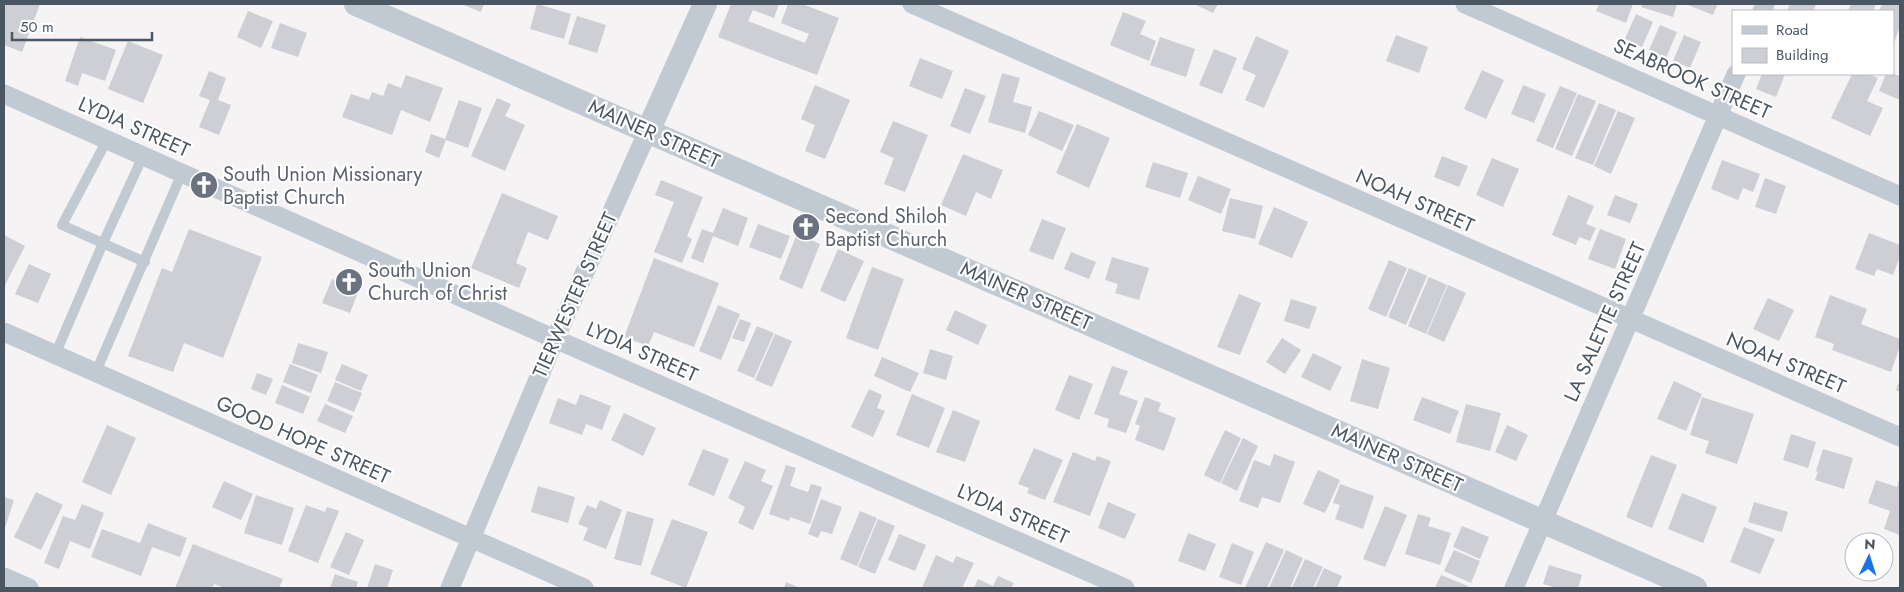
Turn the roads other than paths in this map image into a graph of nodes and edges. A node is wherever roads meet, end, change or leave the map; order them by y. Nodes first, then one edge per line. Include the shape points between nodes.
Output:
1 (356, 4) edge
2 (705, 4) edge
3 (912, 4) edge
4 (1465, 4) edge
5 (1736, 75) edge
6 (4, 94) edge
7 (1720, 115) junction
8 (648, 132) junction
9 (107, 140) junction
10 (143, 156) junction
11 (182, 173) junction
12 (1900, 196) edge
13 (103, 243) junction
14 (145, 262) junction
15 (1630, 320) junction
16 (4, 332) edge
17 (555, 339) junction
18 (55, 354) junction
19 (96, 374) junction
20 (1900, 437) edge
21 (1543, 521) junction
22 (471, 539) junction
23 (4, 577) edge
24 (28, 588) edge
25 (450, 588) edge
26 (584, 588) edge
27 (1125, 588) edge
28 (1514, 588) edge
29 (1695, 588) edge

1 - 8 street, MAINER STREET
2 - 8 street, TIERWESTER STREET
3 - 15 street, NOAH STREET
4 - 7 street, SEABROOK STREET
5 - 7 street, LA SALETTE STREET
6 - 9 street, LYDIA STREET
7 - 12 street, SEABROOK STREET
7 - 15 street, LA SALETTE STREET
8 - 17 street, TIERWESTER STREET
8 - 21 street, MAINER STREET
9 - 10 street, LYDIA STREET
9 - 13 lane via 62,225
10 - 11 street, LYDIA STREET
10 - 13 lane
11 - 14 lane
11 - 17 street, LYDIA STREET
13 - 14 lane
13 - 18 lane
14 - 19 lane
15 - 20 street, NOAH STREET
15 - 21 street, LA SALETTE STREET
16 - 18 street, GOOD HOPE STREET
17 - 22 street, TIERWESTER STREET
17 - 27 street, LYDIA STREET
18 - 19 street, GOOD HOPE STREET
19 - 22 street, GOOD HOPE STREET
21 - 28 street, LA SALETTE STREET
21 - 29 street, MAINER STREET
22 - 25 street, TIERWESTER STREET
22 - 26 street, GOOD HOPE STREET
23 - 24 street

